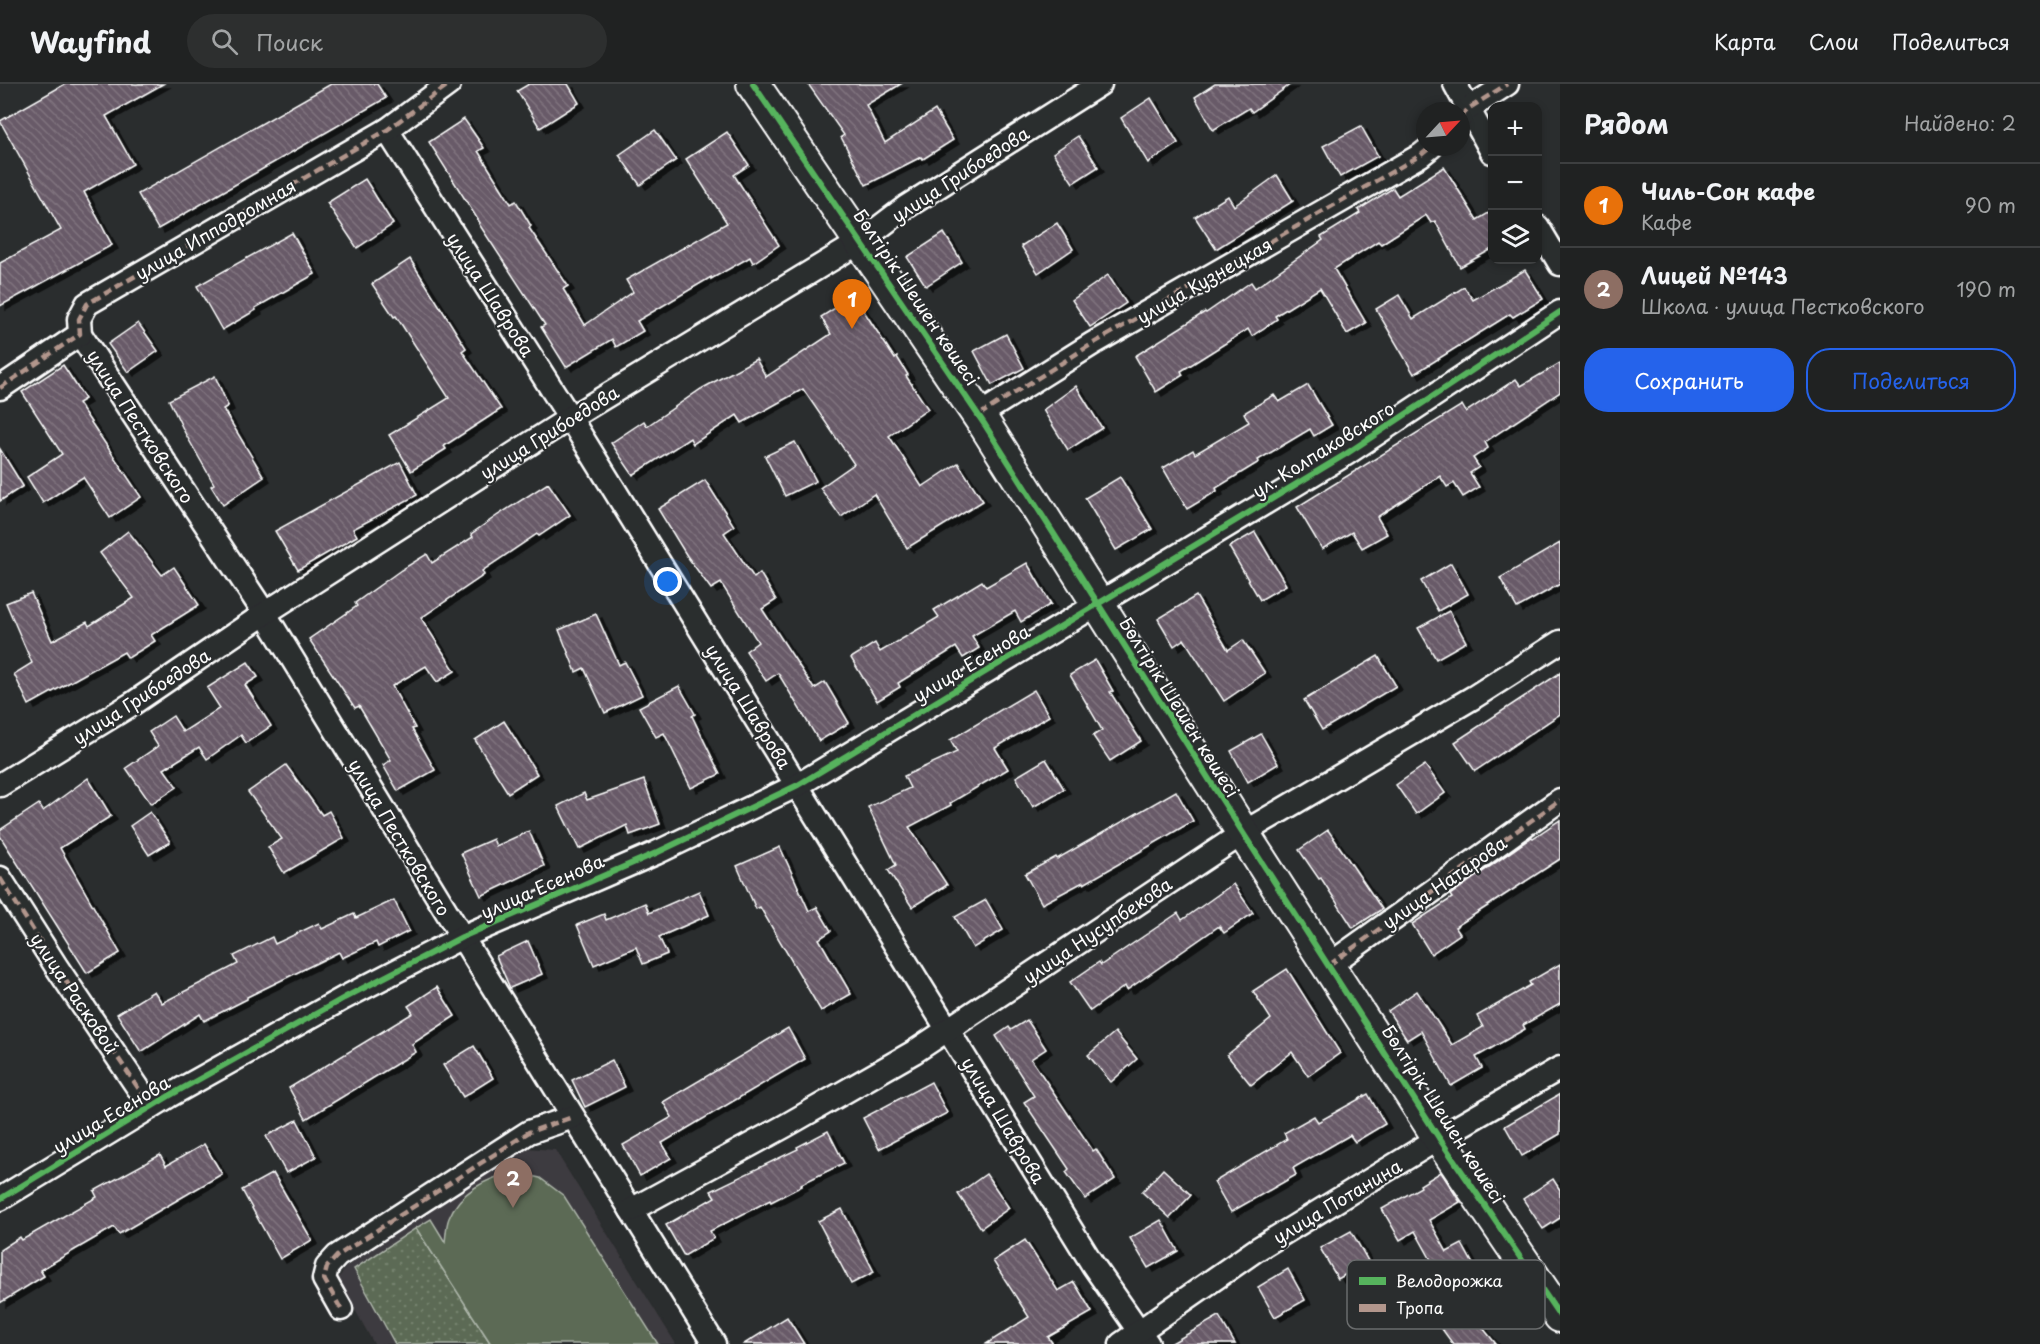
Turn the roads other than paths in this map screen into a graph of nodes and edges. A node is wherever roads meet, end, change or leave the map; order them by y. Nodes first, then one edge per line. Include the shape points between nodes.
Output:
1 (449, 84) edge
2 (753, 84) edge
3 (1100, 84) edge
4 (1455, 84) edge
5 (1508, 84) edge
6 (1461, 102) edge
7 (1470, 109) edge
8 (1470, 121) edge
9 (387, 130) junction
10 (1488, 146) edge
11 (1419, 156) edge
12 (1542, 234) edge
13 (860, 242) junction
14 (1560, 264) edge
15 (1560, 312) edge
16 (80, 334) junction
17 (0, 388) edge
18 (979, 415) junction
19 (570, 418) junction
20 (1097, 604) junction
21 (265, 614) junction
22 (1560, 642) edge
23 (0, 785) edge
24 (798, 785) junction
25 (1560, 800) edge
26 (1243, 833) junction
27 (0, 878) edge
28 (462, 938) junction
29 (1329, 965) junction
30 (949, 1030) junction
31 (1560, 1068) edge
32 (151, 1107) junction
33 (573, 1117) junction
34 (1440, 1138) junction
35 (0, 1199) edge
36 (631, 1210) junction
37 (1522, 1260) edge
38 (1545, 1294) edge
39 (341, 1309) dead end
40 (1560, 1316) edge
41 (1144, 1338) edge
42 (714, 1344) edge
43 (1121, 1344) edge

1 - 9 street, улица Ипподромная
2 - 13 street, Бөлтірік Шешен көшесі
3 - 13 street, улица Грибоедова via 906,207
4 - 6 street
5 - 7 street
8 - 10 street
9 - 16 street, улица Ипподромная via 87,304 79,319
9 - 19 street, улица Шаврова
11 - 18 street, улица Кузнецкая via 1092,344
12 - 14 street
13 - 18 street, Бөлтірік Шешен көшесі
13 - 19 street, улица Грибоедова
15 - 20 street, ул. Kолпаковского via 1346,454
16 - 17 street
16 - 21 street, улица Пестковского
18 - 20 street, Бөлтірік Шешен көшесі
19 - 21 street, улица Грибоедова
19 - 24 street, улица Шаврова
20 - 24 street, улица Есенова
20 - 26 street, Бөлтірік Шешен көшесі
21 - 23 street, улица Грибоедова via 132,704
21 - 28 street, улица Пестковского
22 - 26 street, улица Нусупбекова
24 - 28 street, улица Есенова via 656,853
24 - 30 street, улица Шаврова
25 - 29 street, улица Натарова
26 - 29 street, Бөлтірік Шешен көшесі
26 - 30 street, улица Нусупбекова
27 - 32 street, улица Расковой
28 - 32 street, улица Есенова via 344,998
28 - 33 street, улица Пестковского
29 - 34 street, Бөлтірік Шешен көшесі
30 - 36 street, улица Нусупбекова
30 - 41 street, улица Шаврова via 1093,1265
31 - 34 street, улица Потанина
32 - 35 street, улица Есенова
33 - 36 street, улица Пестковского
33 - 39 street via 529,1132 337,1256 327,1267 324,1279
34 - 37 street, Бөлтірік Шешен көшесі
34 - 41 street, улица Потанина via 1256,1250
36 - 42 street, улица Пестковского
38 - 40 street, Бөлтірік Шешен көшесі
41 - 43 street, улица Потанина

